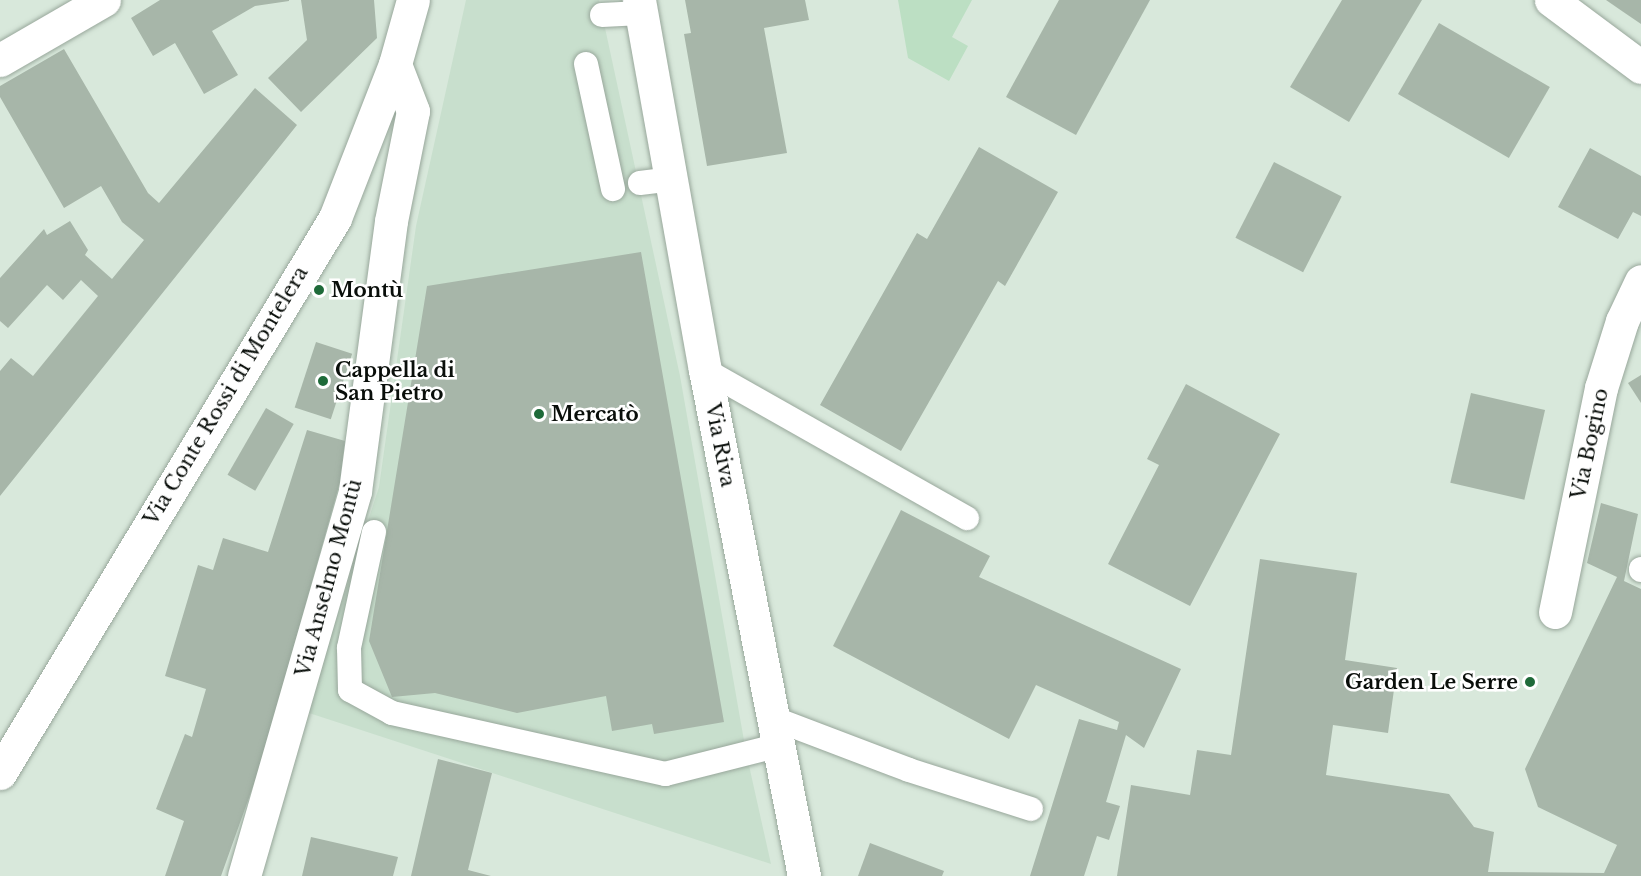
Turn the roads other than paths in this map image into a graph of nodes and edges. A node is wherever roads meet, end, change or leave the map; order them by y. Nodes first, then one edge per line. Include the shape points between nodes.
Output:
1 (104, 0) edge
2 (413, 0) edge
3 (1551, 0) edge
4 (638, 4) edge
5 (602, 15) dead end
6 (0, 60) edge
7 (395, 64) junction
8 (586, 64) dead end
9 (1640, 65) edge
10 (613, 189) dead end
11 (1641, 281) edge
12 (705, 370) junction
13 (348, 512) junction
14 (967, 518) dead end
15 (1555, 612) dead end
16 (778, 732) junction
17 (0, 773) edge
18 (1031, 809) dead end
19 (243, 876) edge
20 (804, 876) edge

1 - 6 street
2 - 7 street, Via Conte Rossi di Montelera
3 - 9 street
4 - 5 lane
4 - 12 street, Via Riva via 656,181
7 - 13 street, Via Anselmo Montù via 413,111 391,221 355,491
7 - 17 street, Via Conte Rossi di Montelera via 335,218
8 - 10 lane
11 - 15 street, Via Bogino via 1622,321 1601,388
12 - 14 lane
12 - 16 street, Via Riva
13 - 16 lane via 381,537 349,648 350,690 392,713 664,774
13 - 19 street, Via Anselmo Montù
16 - 18 lane
16 - 20 street, Via Riva

